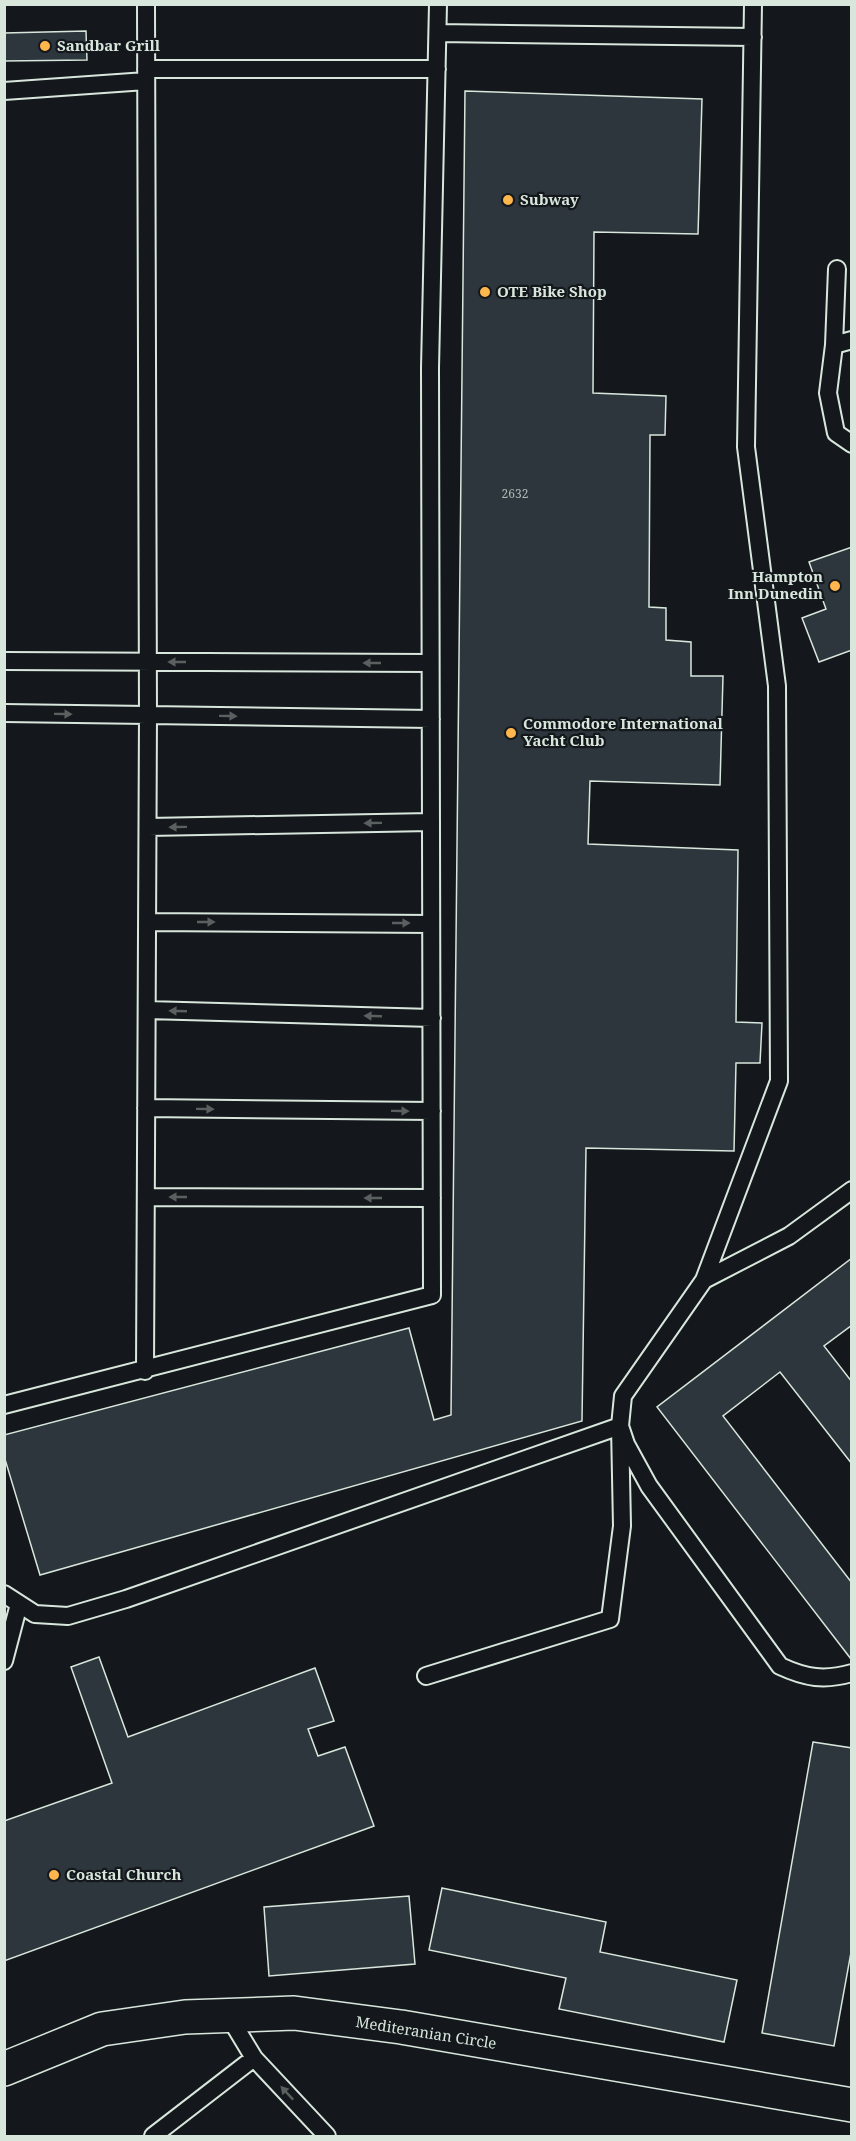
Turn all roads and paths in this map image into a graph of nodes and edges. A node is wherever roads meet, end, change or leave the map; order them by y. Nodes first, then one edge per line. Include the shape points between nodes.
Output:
1 (146, 4) edge
2 (438, 4) edge
3 (753, 4) edge
4 (438, 33) junction
5 (753, 38) junction
6 (437, 69) junction
7 (146, 75) junction
8 (4, 91) edge
9 (837, 269) dead end
10 (852, 340) edge
11 (834, 345) junction
12 (852, 444) edge
13 (4, 661) edge
14 (146, 662) junction
15 (430, 663) junction
16 (4, 713) edge
17 (148, 715) junction
18 (431, 719) junction
19 (431, 822) junction
20 (148, 827) junction
21 (147, 921) junction
22 (431, 924) junction
23 (147, 1010) junction
24 (432, 1018) junction
25 (146, 1108) junction
26 (432, 1111) junction
27 (852, 1190) edge
28 (146, 1197) junction
29 (432, 1198) junction
30 (704, 1280) junction
31 (145, 1371) junction
32 (4, 1405) edge
33 (620, 1426) junction
34 (4, 1594) edge
35 (20, 1604) junction
36 (4, 1661) edge
37 (852, 1672) edge
38 (426, 1676) dead end
39 (228, 2015) junction
40 (254, 2058) junction
41 (4, 2069) edge
42 (852, 2104) edge
43 (323, 2135) edge
44 (153, 2136) edge

1 - 7 lane
2 - 4 lane
3 - 5 lane
4 - 5 lane
4 - 6 lane
5 - 30 lane via 746,447 777,686 779,1081
6 - 7 lane
6 - 15 lane via 430,368
7 - 8 lane
7 - 14 lane
9 - 11 lane
10 - 11 lane
11 - 12 lane via 828,393 837,433
13 - 14 lane
15 -> 14 lane
14 - 17 lane
15 - 18 lane
16 -> 17 lane
17 -> 18 lane
17 - 20 lane
18 - 19 lane
19 -> 20 lane
19 - 22 lane
20 - 21 lane
21 -> 22 lane
21 - 23 lane
22 - 24 lane
24 -> 23 lane
23 - 25 lane
24 - 26 lane
25 -> 26 lane
25 - 28 lane
26 - 29 lane
27 - 30 lane via 789,1236
29 -> 28 lane
28 - 31 lane
29 - 31 lane via 432,1295
30 - 33 lane via 623,1396
31 - 32 lane
33 - 35 lane via 126,1599 68,1616 35,1614
33 - 37 lane via 650,1486 780,1666 804,1677 821,1679
33 - 38 lane via 622,1526 610,1619
34 - 35 lane
35 - 36 lane
39 - 40 lane
39 - 41 street, Mediteranian Circle via 102,2029
39 - 42 street, Mediteranian Circle via 294,2013 401,2027
43 -> 40 lane
40 - 44 lane

